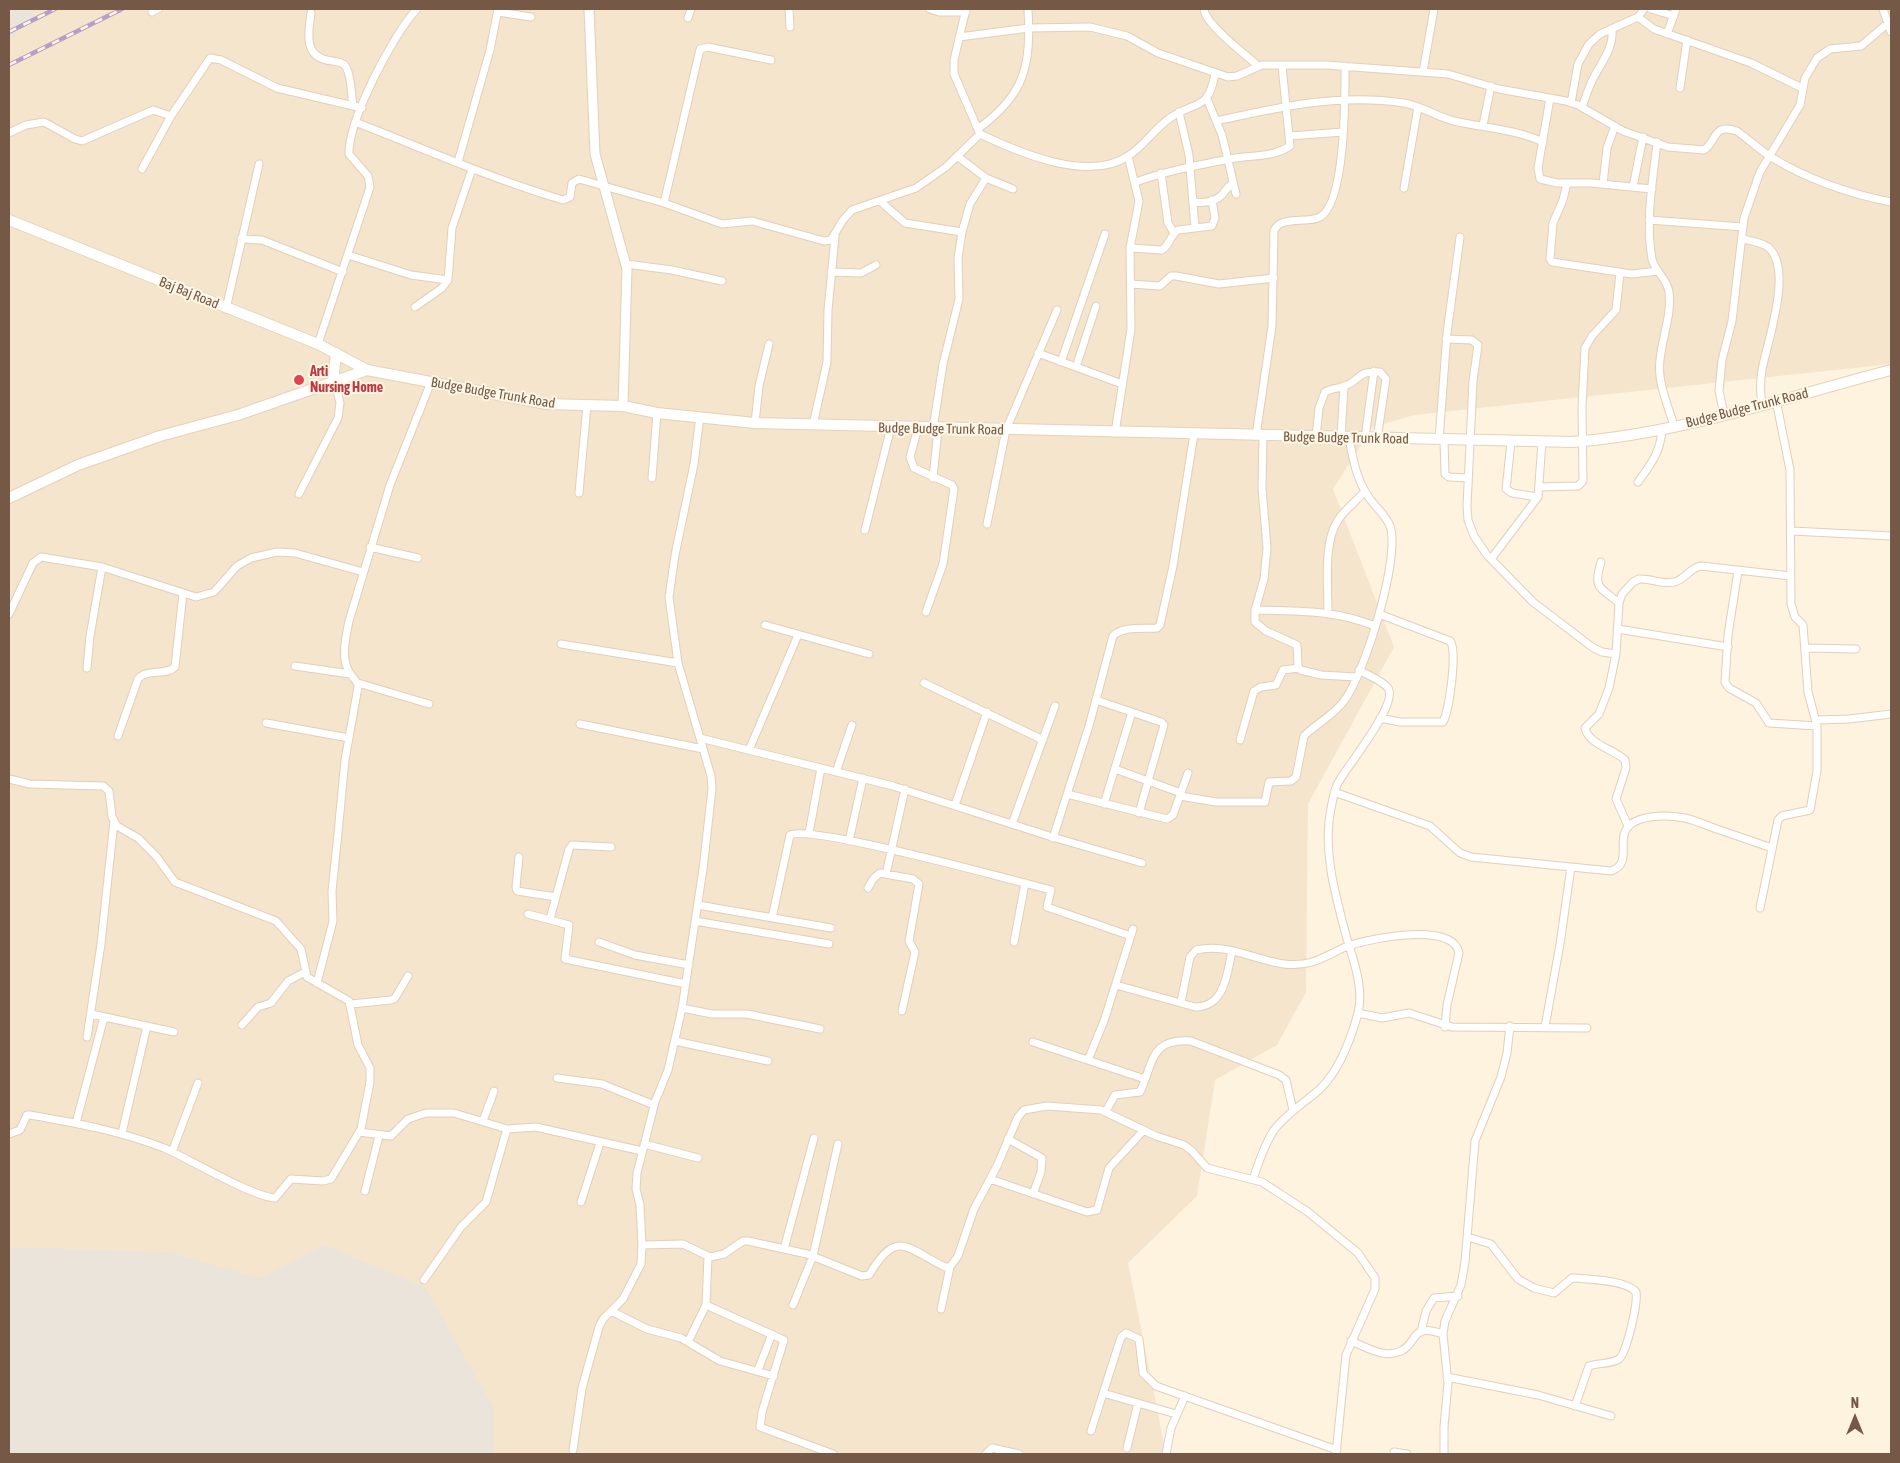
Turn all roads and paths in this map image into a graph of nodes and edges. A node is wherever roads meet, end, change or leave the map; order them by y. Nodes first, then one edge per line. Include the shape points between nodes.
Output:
1 (417, 9) edge
2 (589, 9) edge
3 (691, 9) edge
4 (789, 9) edge
5 (930, 9) edge
6 (1028, 9) edge
7 (1204, 9) edge
8 (1434, 9) edge
9 (1644, 9) edge
10 (1651, 9) edge
11 (1883, 9) edge
12 (498, 10) edge
13 (966, 10) edge
14 (1675, 12) edge
15 (311, 13) dead end
16 (531, 17) dead end
17 (1638, 17) junction
18 (688, 18) dead end
19 (1887, 24) junction
20 (790, 27) dead end
21 (1029, 28) junction
22 (1612, 29) junction
23 (1891, 32) edge
24 (1667, 34) junction
25 (959, 37) junction
26 (1687, 40) junction
27 (771, 60) dead end
28 (1257, 65) junction
29 (1282, 66) junction
30 (1345, 66) junction
31 (1422, 72) junction
32 (1215, 74) junction
33 (1491, 86) junction
34 (1680, 88) dead end
35 (1802, 88) junction
36 (1550, 98) junction
37 (1207, 99) junction
38 (1344, 99) junction
39 (1570, 102) junction
40 (1286, 105) junction
41 (353, 106) junction
42 (1418, 107) junction
43 (1582, 107) junction
44 (362, 108) junction
45 (1179, 112) junction
46 (171, 116) junction
47 (1216, 121) junction
48 (355, 122) junction
49 (1483, 126) junction
50 (1615, 126) junction
51 (980, 131) junction
52 (1343, 132) junction
53 (9, 133) edge
54 (1290, 136) junction
55 (1643, 137) junction
56 (1543, 142) junction
57 (1657, 142) junction
58 (957, 156) junction
59 (1128, 156) junction
60 (1770, 156) junction
61 (1228, 159) junction
62 (458, 162) junction
63 (259, 164) dead end
64 (1189, 167) junction
65 (142, 169) dead end
66 (472, 169) junction
67 (1160, 173) junction
68 (986, 178) junction
69 (1136, 182) junction
70 (1234, 183) junction
71 (1567, 183) junction
72 (603, 184) junction
73 (1603, 184) junction
74 (1633, 187) junction
75 (1404, 188) dead end
76 (1013, 189) dead end
77 (1652, 189) junction
78 (1236, 194) dead end
79 (1212, 200) junction
80 (1891, 201) edge
81 (880, 202) junction
82 (1192, 202) junction
83 (664, 203) junction
84 (9, 220) edge
85 (1649, 220) junction
86 (1743, 227) junction
87 (1195, 228) junction
88 (962, 232) junction
89 (1174, 233) junction
90 (1105, 234) dead end
91 (835, 236) junction
92 (1460, 237) dead end
93 (242, 238) junction
94 (1742, 239) junction
95 (1130, 248) junction
96 (348, 255) junction
97 (626, 264) junction
98 (876, 264) dead end
99 (1658, 271) junction
100 (343, 272) junction
101 (831, 272) junction
102 (1620, 273) junction
103 (1274, 278) junction
104 (448, 280) junction
105 (722, 281) dead end
106 (1131, 284) junction
107 (1096, 306) dead end
108 (415, 307) dead end
109 (226, 309) junction
110 (1057, 310) dead end
111 (1446, 339) junction
112 (318, 344) junction
113 (769, 344) dead end
114 (336, 353) junction
115 (1038, 354) junction
116 (1061, 362) junction
117 (1076, 367) junction
118 (367, 370) junction
119 (1891, 370) edge
120 (1374, 371) junction
121 (334, 382) junction
122 (432, 382) junction
123 (1122, 384) junction
124 (1344, 386) junction
125 (1776, 400) junction
126 (1762, 404) junction
127 (587, 405) junction
128 (622, 406) junction
129 (657, 412) junction
130 (1724, 414) junction
131 (700, 416) junction
132 (755, 423) junction
133 (813, 426) junction
134 (1674, 426) junction
135 (891, 427) junction
136 (918, 428) junction
137 (1662, 428) junction
138 (935, 429) junction
139 (1006, 430) junction
140 (1115, 433) junction
141 (1194, 434) junction
142 (1260, 436) junction
143 (1316, 437) junction
144 (1345, 438) junction
145 (1364, 438) junction
146 (1377, 438) junction
147 (1441, 440) junction
148 (1470, 441) junction
149 (1583, 441) junction
150 (1511, 442) junction
151 (1542, 442) junction
152 (652, 478) dead end
153 (933, 478) junction
154 (1468, 478) junction
155 (1638, 482) dead end
156 (1540, 487) junction
157 (1365, 491) junction
158 (579, 493) dead end
159 (299, 494) dead end
160 (1538, 497) junction
161 (9, 498) edge
162 (988, 524) dead end
163 (865, 530) dead end
164 (1792, 531) junction
165 (1891, 536) edge
166 (370, 547) junction
167 (418, 558) dead end
168 (1491, 559) junction
169 (1601, 562) dead end
170 (102, 568) junction
171 (1738, 570) junction
172 (363, 572) junction
173 (1791, 576) junction
174 (183, 594) junction
175 (1619, 603) junction
176 (1255, 610) junction
177 (926, 612) dead end
178 (1328, 613) junction
179 (9, 614) edge
180 (1379, 614) junction
181 (765, 625) dead end
182 (1375, 626) junction
183 (1618, 630) junction
184 (798, 635) junction
185 (561, 644) dead end
186 (1728, 647) junction
187 (1805, 648) junction
188 (1856, 650) dead end
189 (869, 654) dead end
190 (1616, 654) junction
191 (678, 663) junction
192 (295, 666) dead end
193 (87, 668) dead end
194 (1298, 668) junction
195 (1358, 673) junction
196 (350, 674) junction
197 (358, 682) junction
198 (924, 683) dead end
199 (1096, 700) junction
200 (429, 704) dead end
201 (1055, 706) dead end
202 (987, 712) junction
203 (1132, 712) junction
204 (1891, 714) edge
205 (1380, 718) junction
206 (266, 723) dead end
207 (1816, 723) junction
208 (580, 724) dead end
209 (852, 726) dead end
210 (118, 736) dead end
211 (349, 738) junction
212 (700, 738) junction
213 (1043, 740) junction
214 (1240, 740) dead end
215 (703, 748) junction
216 (750, 750) junction
217 (821, 768) junction
218 (1115, 769) junction
219 (836, 772) junction
220 (1188, 773) dead end
221 (863, 778) junction
222 (9, 779) edge
223 (1149, 781) junction
224 (905, 789) junction
225 (1334, 792) junction
226 (1067, 794) junction
227 (1181, 794) junction
228 (1104, 804) junction
229 (954, 805) junction
230 (1139, 813) junction
231 (114, 821) junction
232 (1012, 824) junction
233 (1628, 826) junction
234 (809, 833) junction
235 (1053, 838) junction
236 (849, 841) junction
237 (611, 847) dead end
238 (1772, 848) junction
239 (892, 850) junction
240 (519, 857) dead end
241 (1142, 864) dead end
242 (1571, 867) junction
243 (886, 874) junction
244 (1024, 883) junction
245 (868, 888) dead end
246 (556, 897) junction
247 (698, 905) junction
248 (1760, 908) dead end
249 (528, 914) dead end
250 (772, 918) junction
251 (550, 920) junction
252 (695, 921) junction
253 (831, 928) dead end
254 (599, 942) dead end
255 (1014, 942) dead end
256 (829, 944) dead end
257 (1349, 945) junction
258 (1232, 951) junction
259 (689, 965) junction
260 (305, 972) junction
261 (408, 976) dead end
262 (317, 983) junction
263 (686, 984) junction
264 (1116, 985) junction
265 (1181, 1002) junction
266 (351, 1004) junction
267 (682, 1008) junction
268 (902, 1011) dead end
269 (1358, 1013) junction
270 (91, 1014) junction
271 (104, 1017) junction
272 (242, 1025) dead end
273 (147, 1026) junction
274 (1510, 1026) junction
275 (1445, 1027) junction
276 (1545, 1027) junction
277 (1587, 1028) dead end
278 (820, 1029) dead end
279 (174, 1032) dead end
280 (87, 1037) dead end
281 (675, 1041) junction
282 (1033, 1042) dead end
283 (1088, 1060) junction
284 (768, 1061) dead end
285 (557, 1078) dead end
286 (1145, 1079) junction
287 (198, 1083) dead end
288 (494, 1091) dead end
289 (654, 1105) junction
290 (1293, 1110) junction
291 (1106, 1112) junction
292 (484, 1122) junction
293 (76, 1123) junction
294 (507, 1129) junction
295 (1144, 1130) junction
296 (359, 1132) junction
297 (122, 1133) junction
298 (9, 1134) edge
299 (379, 1136) junction
300 (814, 1138) dead end
301 (1008, 1139) junction
302 (600, 1143) junction
303 (838, 1144) dead end
304 (643, 1147) junction
305 (172, 1152) junction
306 (698, 1158) dead end
307 (990, 1179) junction
308 (1253, 1179) junction
309 (365, 1191) dead end
310 (1033, 1194) junction
311 (581, 1202) dead end
312 (1467, 1237) junction
313 (642, 1245) junction
314 (784, 1249) junction
315 (708, 1256) junction
316 (812, 1256) junction
317 (950, 1267) junction
318 (424, 1280) dead end
319 (1458, 1296) junction
320 (706, 1305) junction
321 (793, 1305) dead end
322 (941, 1309) dead end
323 (611, 1311) junction
324 (1421, 1332) junction
325 (772, 1334) junction
326 (1443, 1334) junction
327 (1351, 1341) junction
328 (688, 1342) junction
329 (758, 1370) junction
330 (774, 1376) junction
331 (1448, 1377) junction
332 (1104, 1393) junction
333 (1185, 1396) junction
334 (1138, 1403) junction
335 (1575, 1406) junction
336 (1176, 1414) junction
337 (1611, 1416) dead end
338 (1090, 1431) dead end
339 (1127, 1448) dead end
340 (573, 1450) dead end
341 (1336, 1452) edge
342 (1394, 1452) dead end
343 (833, 1454) edge
344 (986, 1454) edge
345 (1019, 1454) edge
346 (1166, 1454) edge
347 (1406, 1454) edge
348 (1444, 1454) edge

1 - 44 street via 390,46
2 - 72 street via 595,154
3 - 18 street
4 - 20 street
5 - 13 street via 939,12
6 - 21 street
7 - 28 street via 1216,28
8 - 31 street
9 - 17 street
10 - 14 street
11 - 19 street
12 - 16 street
12 - 62 street
13 - 25 street
14 - 24 street
15 - 41 street via 309,47 325,61 340,62 347,68
17 - 22 street
17 - 24 street via 1649,27
19 - 23 street
19 - 35 street via 1862,46 1823,52
21 - 25 street
21 - 32 street via 1090,27 1110,30 1158,53
21 - 51 street via 1026,66 1015,94
22 - 39 street via 1596,37 1583,54
22 - 43 street via 1609,49
24 - 26 street
25 - 51 street via 954,74
26 - 34 street
26 - 35 street via 1750,63
27 - 83 street via 708,47 700,49
28 - 29 street
28 - 32 street via 1237,76
29 - 30 street
29 - 40 street
30 - 31 street
30 - 38 street
31 - 33 street via 1459,76
32 - 37 street
33 - 36 street
33 - 49 street
35 - 60 street via 1800,105
36 - 39 street
36 - 56 street
37 - 45 street
37 - 47 street
38 - 40 street
38 - 42 street
38 - 52 street
39 - 43 street
40 - 47 street
40 - 54 street
41 - 44 street
41 - 46 street via 277,88 214,58 206,62
42 - 49 street via 1444,119
42 - 75 street
43 - 50 street
44 - 48 street
45 - 59 street
45 - 64 street via 1190,155
46 - 53 street via 153,110 82,141 44,122 26,125
46 - 65 street
47 - 61 street
48 - 62 street
48 - 96 street via 349,154 368,176 370,187
49 - 56 street via 1510,130
50 - 55 street
50 - 73 street via 1607,148
51 - 58 street
51 - 59 street via 1013,149 1076,166 1097,168
52 - 54 street
52 - 103 street via 1339,173 1326,210 1320,217 1276,227
54 - 61 street via 1291,143 1287,149
55 - 57 street
55 - 74 street
56 - 71 street via 1538,176 1548,182
57 - 60 street via 1681,150 1704,150 1718,131 1728,128
57 - 77 street
58 - 68 street
58 - 81 street via 916,188
59 - 69 street
60 - 80 street via 1838,188
60 - 86 street via 1760,172
61 - 64 street
61 - 70 street
62 - 66 street
63 - 93 street
64 - 67 street
64 - 82 street
66 - 72 street via 563,200 570,197 574,180
66 - 104 street via 452,228
67 - 69 street
67 - 89 street via 1168,223
68 - 76 street
68 - 88 street via 970,204
69 - 95 street via 1139,208
70 - 78 street
70 - 79 street
71 - 73 street
71 - 102 street via 1552,223 1550,259 1558,265
72 - 83 street
72 - 97 street
73 - 74 street
74 - 77 street
77 - 85 street
79 - 82 street
79 - 87 street via 1215,222 1212,226
81 - 88 street via 905,223
81 - 91 street via 847,214
82 - 87 street
83 - 91 street via 722,224 752,221 824,241
84 - 109 main road, Baj Baj Road
85 - 86 street
85 - 99 street via 1650,246
86 - 94 street
87 - 89 street
88 - 138 street via 958,299 943,364
89 - 95 street via 1162,250
90 - 116 street
91 - 101 street
92 - 111 street
93 - 100 street via 262,240
93 - 109 street
94 - 126 street via 1769,248 1779,274 1774,323 1762,371
94 - 130 street via 1732,321 1720,378
95 - 106 street
96 - 100 street
96 - 104 street via 411,274
97 - 105 street
97 - 128 street via 628,313
98 - 101 street via 860,273
99 - 102 street
99 - 134 street via 1667,282 1669,293 1668,320 1659,367
100 - 112 street
101 - 133 street via 827,362
102 - 149 street via 1616,310 1585,348
103 - 106 street via 1219,284 1171,276 1160,286
103 - 142 street
104 - 108 street
106 - 123 street via 1131,329
107 - 117 street
109 - 112 main road, Baj Baj Road
110 - 115 street
111 - 147 street
111 - 148 street via 1472,340 1478,345
112 - 114 main road, Baj Baj Road
113 - 132 street via 759,386
114 - 118 main road, Baj Baj Road
114 - 121 main road
115 - 116 street
115 - 139 street
116 - 117 street
117 - 123 street
118 - 121 main road
118 - 122 main road, Budge Budge Trunk Road
119 - 125 main road, Budge Budge Trunk Road
120 - 124 street via 1362,373
120 - 145 street
120 - 146 street via 1386,379
121 - 159 street via 340,403 338,418
121 - 161 main road via 78,465
122 - 127 main road, Budge Budge Trunk Road via 547,404
122 - 166 street via 390,484
123 - 140 street
124 - 143 street via 1329,390 1323,396
124 - 144 street
125 - 126 main road, Budge Budge Trunk Road
125 - 164 street via 1790,470
126 - 130 main road, Budge Budge Trunk Road
127 - 128 main road, Budge Budge Trunk Road
127 - 158 street
128 - 129 main road, Budge Budge Trunk Road
129 - 131 main road, Budge Budge Trunk Road
129 - 152 street
130 - 134 main road, Budge Budge Trunk Road
131 - 132 main road, Budge Budge Trunk Road
131 - 191 street via 669,597
132 - 133 main road, Budge Budge Trunk Road
133 - 135 main road, Budge Budge Trunk Road
134 - 137 main road, Budge Budge Trunk Road
135 - 136 main road, Budge Budge Trunk Road
135 - 163 street
136 - 138 main road, Budge Budge Trunk Road
136 - 153 street via 911,463 919,472
137 - 149 main road, Budge Budge Trunk Road
137 - 155 street via 1662,441 1656,457
138 - 139 main road, Budge Budge Trunk Road
138 - 153 street
139 - 140 main road, Budge Budge Trunk Road
139 - 162 street
140 - 141 main road, Budge Budge Trunk Road
141 - 142 main road, Budge Budge Trunk Road
141 - 199 street via 1160,625 1117,632 1110,646
142 - 143 main road, Budge Budge Trunk Road
142 - 176 street via 1267,548 1264,579
143 - 144 main road, Budge Budge Trunk Road
144 - 145 main road, Budge Budge Trunk Road
144 - 157 street
145 - 146 main road, Budge Budge Trunk Road
146 - 147 main road, Budge Budge Trunk Road
147 - 148 main road, Budge Budge Trunk Road
147 - 154 street via 1445,474
148 - 150 main road, Budge Budge Trunk Road
148 - 154 street
149 - 151 main road, Budge Budge Trunk Road
149 - 156 street via 1581,484
150 - 151 main road, Budge Budge Trunk Road
150 - 160 street via 1506,489
151 - 156 street
153 - 177 street via 952,485 954,489 943,564
154 - 168 street via 1468,520 1474,536
156 - 160 street
157 - 178 street via 1338,520 1332,533
157 - 180 street via 1389,524 1392,534 1392,560
160 - 168 street
164 - 165 street
164 - 173 street
166 - 167 street
166 - 172 street
168 - 190 street via 1533,602 1585,642 1602,652
169 - 175 street via 1596,579 1598,585
170 - 174 street
170 - 179 street via 41,557 33,563
170 - 193 street
171 - 173 street
171 - 175 street via 1701,566 1676,582 1639,579 1626,588
171 - 186 street
172 - 174 street via 295,553 277,552 251,558 237,566 214,592 200,596
172 - 196 street via 344,644 345,664
173 - 187 street via 1792,611 1803,625
174 - 210 street via 175,667 144,674 138,679
175 - 183 street
176 - 178 street
176 - 194 street via 1258,626 1297,645
178 - 182 street via 1346,615
180 - 182 street
180 - 205 street via 1450,641 1454,648 1442,722 1400,722
181 - 184 street
182 - 195 street
183 - 186 street
183 - 190 street
184 - 189 street
184 - 216 street
185 - 191 street
186 - 207 street via 1725,682 1756,703 1766,720 1775,725
187 - 188 street
187 - 207 street via 1808,692
190 - 233 street via 1603,708 1586,728 1588,734 1625,760 1626,768 1616,799
191 - 212 street
192 - 196 street
194 - 195 street via 1321,675
194 - 214 street via 1283,670 1276,685 1254,691
195 - 205 street via 1389,689 1389,699
195 - 227 street via 1339,708 1304,736 1296,777 1291,781 1269,782 1265,802 1216,802
196 - 197 street
197 - 200 street
197 - 211 street
198 - 202 street
199 - 203 street
199 - 226 street
201 - 213 street
202 - 213 street
202 - 229 street
203 - 218 street
203 - 223 street via 1164,725
204 - 207 street
205 - 225 street
206 - 211 street
207 - 238 street via 1817,771 1813,804 1810,810 1778,820
208 - 215 street
209 - 219 street
211 - 262 street via 332,891 333,921
212 - 215 street
212 - 216 street
213 - 232 street
215 - 247 street via 712,789
216 - 217 street
217 - 219 street
217 - 234 street
218 - 223 street
218 - 228 street
219 - 221 street
220 - 227 street
221 - 224 street
221 - 236 street
222 - 231 street via 30,784 102,786 109,791
223 - 227 street
223 - 230 street
224 - 229 street
224 - 239 street
225 - 242 street via 1430,826 1460,853 1471,857
225 - 257 street via 1329,827 1330,856
226 - 228 street
226 - 235 street
227 - 230 street via 1170,818
228 - 230 street
229 - 232 street
231 - 260 street via 138,838 175,882 276,921 301,949
231 - 270 street
232 - 235 street
233 - 238 street via 1652,818 1687,818
233 - 242 street via 1622,864 1618,869
234 - 236 street
234 - 250 street via 790,835
235 - 241 street
236 - 239 street
237 - 246 street via 572,845
238 - 248 street
239 - 243 street
239 - 244 street
240 - 246 street via 518,891
242 - 276 street
243 - 245 street via 876,875
243 - 268 street via 913,879 919,884 909,941 915,952
244 - 255 street
244 - 264 street via 1051,890 1047,907 1132,932
246 - 251 street
247 - 250 street
247 - 252 street
249 - 251 street
250 - 253 street
251 - 263 street via 569,925 565,959
252 - 256 street
252 - 259 street
254 - 259 street via 636,955
257 - 258 street via 1298,964 1266,961
257 - 269 street via 1360,997
257 - 275 street via 1390,935 1436,937 1454,942 1458,962
258 - 265 street via 1226,978 1214,1002 1204,1007
258 - 265 street via 1202,948 1192,952
259 - 263 street
260 - 262 street
260 - 272 street via 288,981 270,1003 258,1007
261 - 266 street via 391,1000
262 - 266 street
263 - 267 street
264 - 265 street
264 - 283 street
266 - 296 street via 358,1046 370,1068
267 - 278 street via 712,1014 747,1014
267 - 281 street
269 - 275 street via 1382,1018 1410,1013
269 - 290 street via 1329,1079
270 - 271 street
270 - 280 street
271 - 273 street
271 - 293 street
273 - 279 street
273 - 297 street
274 - 275 street
274 - 276 street
274 - 312 street via 1501,1077 1475,1141
276 - 277 street
281 - 284 street
281 - 289 street
282 - 283 street
283 - 286 street
285 - 289 street via 602,1084
286 - 290 street via 1160,1047 1167,1042 1191,1042 1280,1075 1286,1080
286 - 291 street via 1140,1092 1115,1095
287 - 305 street
288 - 292 street
289 - 304 street
290 - 308 street via 1266,1144
291 - 295 street
291 - 301 street via 1032,1107 1018,1117
292 - 294 street
292 - 299 street via 454,1113 426,1113 408,1119 390,1136
293 - 297 street
293 - 298 street via 30,1114 20,1130
294 - 302 street via 536,1128
294 - 318 street via 486,1202 461,1227
295 - 308 street via 1184,1145 1207,1168
295 - 310 street via 1109,1168 1097,1210 1087,1212
296 - 299 street
296 - 305 street via 331,1179 294,1178 275,1198 260,1195
297 - 305 street
299 - 309 street
300 - 314 street
301 - 307 street
301 - 310 street via 1042,1158
302 - 304 street
302 - 311 street
303 - 316 street
304 - 306 street
304 - 313 street via 636,1189
307 - 310 street
307 - 317 street via 974,1210 958,1256
308 - 327 street via 1308,1212 1358,1253 1371,1271 1376,1284 1374,1295
312 - 319 street
312 - 335 street via 1491,1244 1518,1279 1545,1292 1560,1290 1565,1281 1572,1278 1621,1284 1636,1292 1636,1306 1625,1350 1616,1360 1589,1366
313 - 315 street via 683,1244
313 - 323 street via 640,1268 623,1299
314 - 315 street via 743,1241 724,1254
314 - 316 street
315 - 320 street
316 - 317 street via 866,1276 890,1247 903,1246
316 - 321 street
317 - 322 street
319 - 324 street via 1434,1298 1426,1311
319 - 326 street via 1445,1321
320 - 325 street
320 - 328 street
323 - 328 street via 647,1329
323 - 340 street via 603,1318 582,1388
324 - 326 street via 1432,1330
324 - 327 street via 1404,1349 1392,1353 1374,1351
325 - 329 street
325 - 330 street via 784,1340
326 - 331 street
327 - 341 street via 1342,1382
328 - 329 street via 720,1361
329 - 330 street
330 - 343 street via 760,1427
331 - 335 street
331 - 348 street
332 - 333 street via 1121,1337 1126,1333 1139,1339 1145,1377 1156,1386
332 - 334 street
332 - 338 street
333 - 336 street
333 - 341 street
334 - 336 street
334 - 339 street
335 - 337 street
336 - 346 street
342 - 347 street
344 - 345 street via 992,1448

